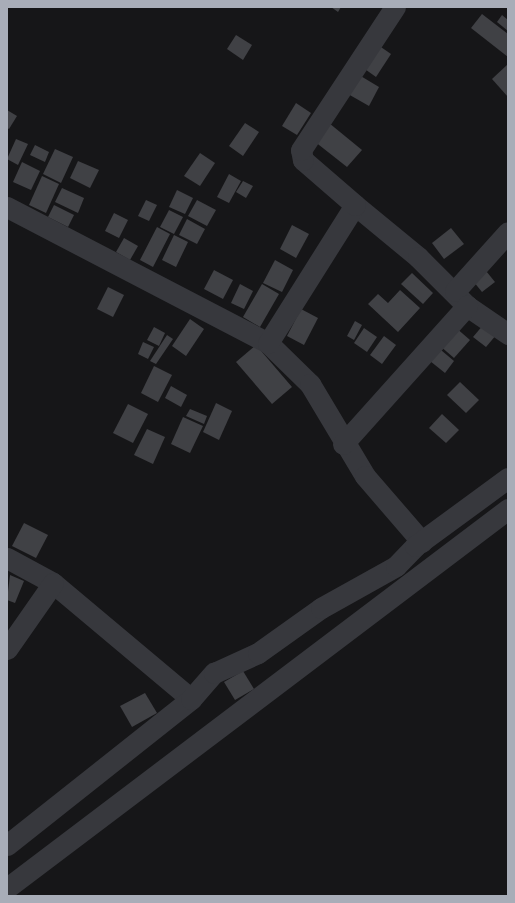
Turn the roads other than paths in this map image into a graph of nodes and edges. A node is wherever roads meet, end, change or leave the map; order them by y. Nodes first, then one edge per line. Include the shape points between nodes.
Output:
1 (395, 7) edge
2 (355, 204) junction
3 (7, 207) edge
4 (508, 232) edge
5 (461, 298) junction
6 (508, 334) edge
7 (268, 343) junction
8 (343, 444) junction
9 (508, 478) edge
10 (508, 509) edge
11 (422, 542) junction
12 (7, 558) edge
13 (53, 583) junction
14 (7, 649) edge
15 (191, 699) junction
16 (7, 845) edge
17 (7, 888) edge

1 - 2 street via 300,153 303,160
2 - 5 street
2 - 7 street
3 - 7 street
4 - 5 street
5 - 6 street
5 - 8 street
7 - 8 street via 310,384
8 - 11 street via 365,476
9 - 11 street
10 - 17 street
11 - 15 street via 396,566 321,608 258,652 214,673
12 - 13 street
13 - 14 street
13 - 15 street
15 - 16 street

